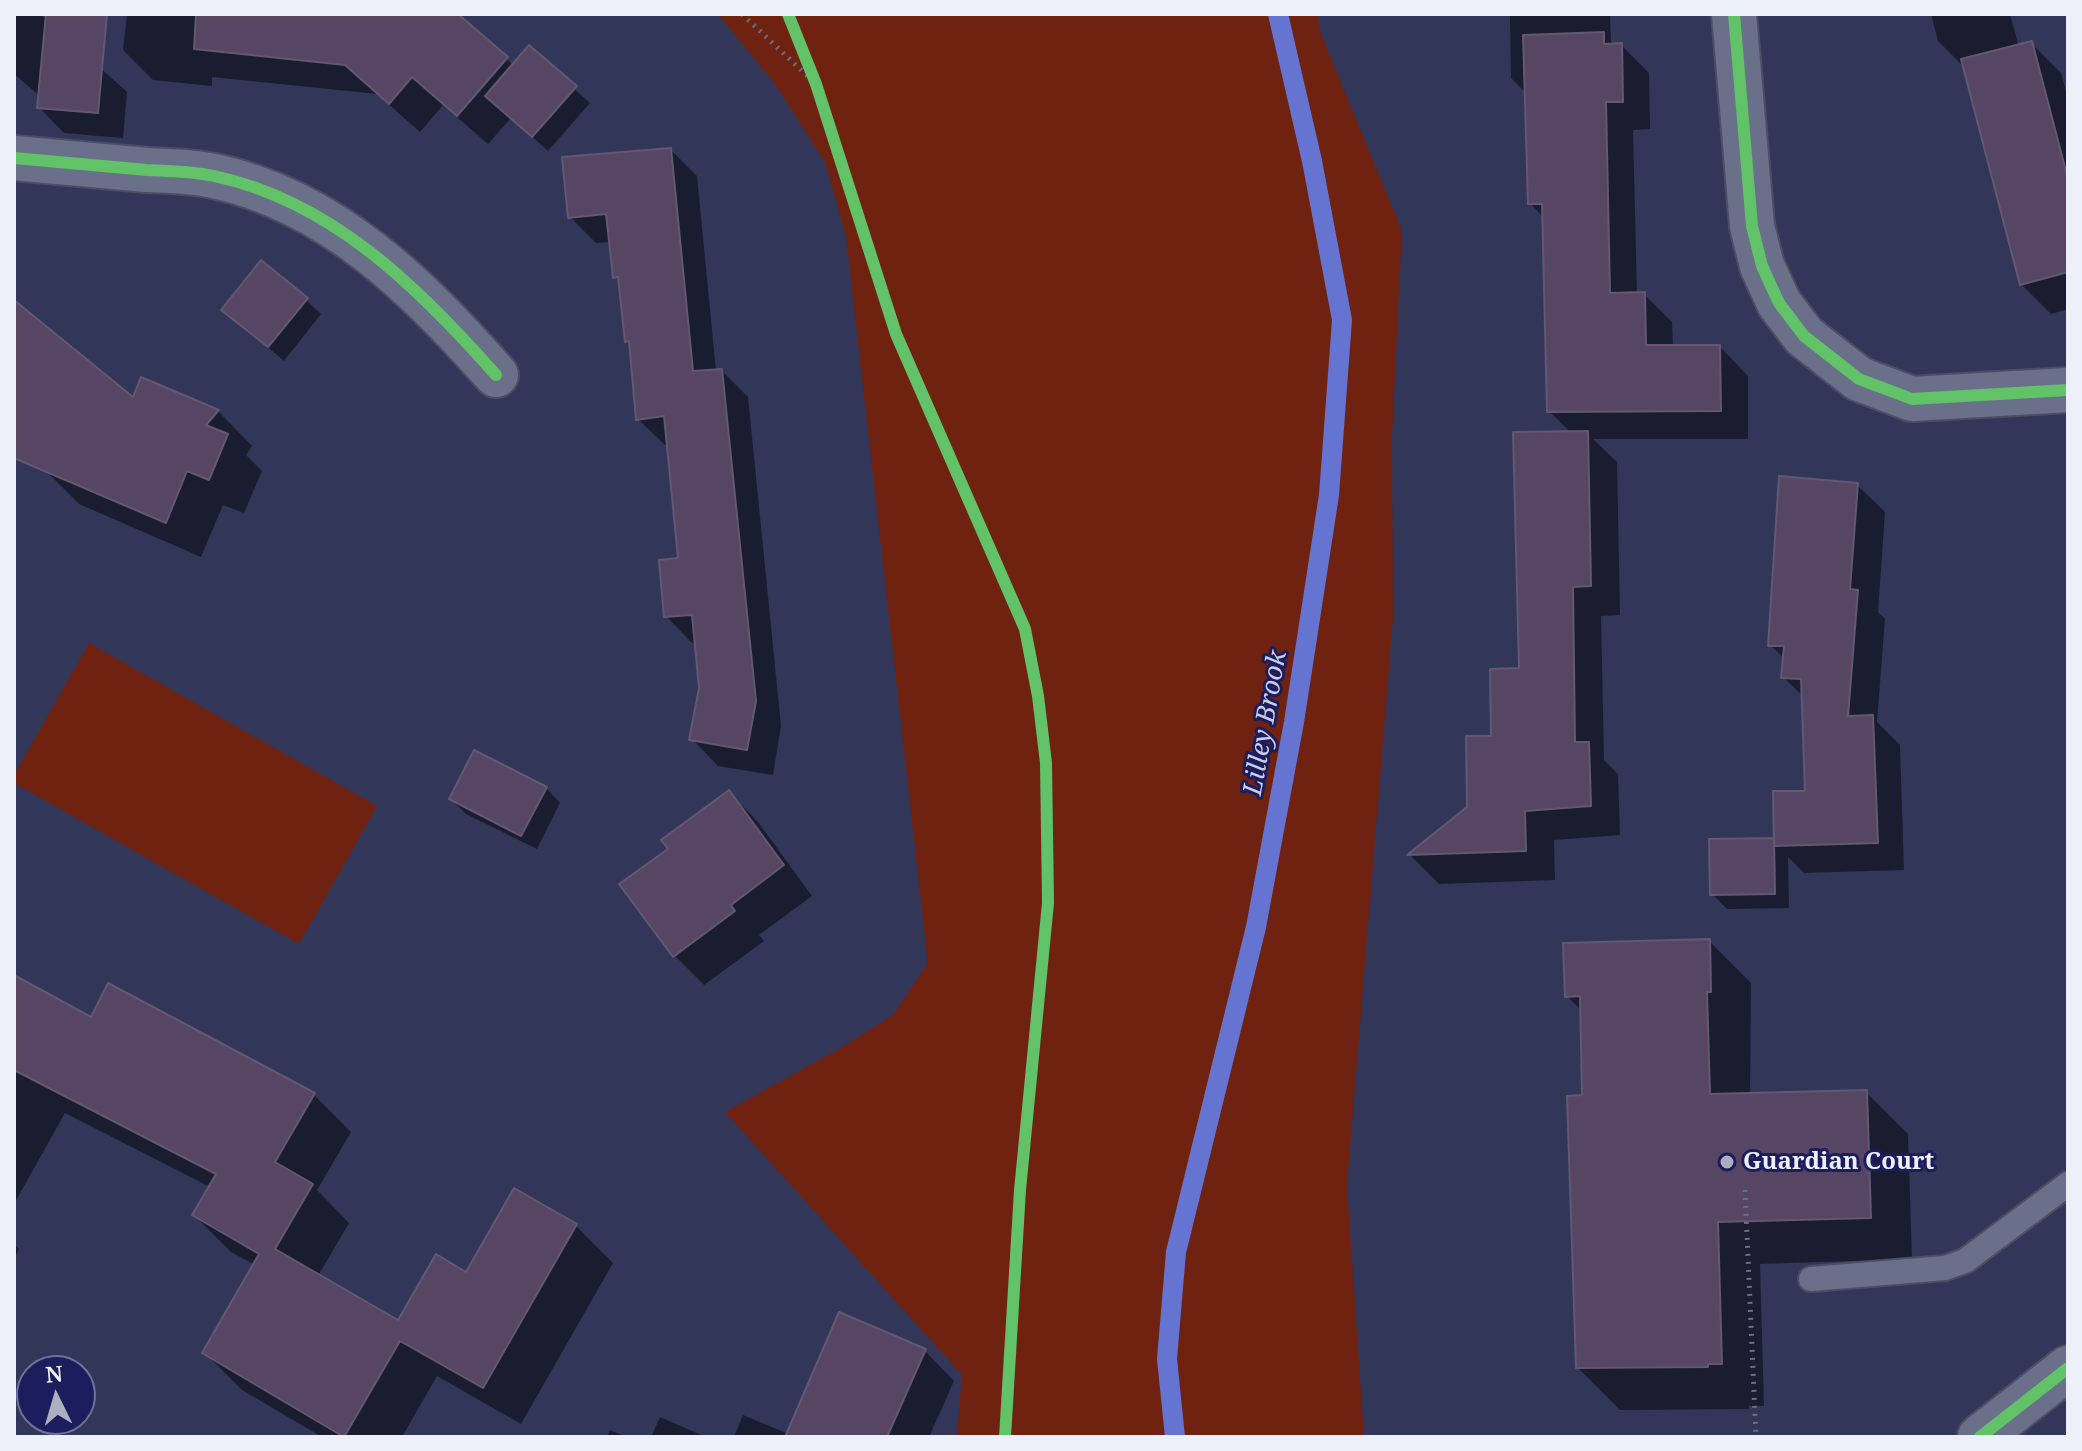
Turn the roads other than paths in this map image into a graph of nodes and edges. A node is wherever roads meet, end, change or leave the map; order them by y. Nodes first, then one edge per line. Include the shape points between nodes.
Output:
1 (1734, 14) edge
2 (14, 158) edge
3 (496, 375) dead end
4 (2068, 390) edge
5 (2068, 1184) edge
6 (1811, 1279) dead end
7 (2068, 1368) edge
8 (1980, 1437) edge

1 - 4 street via 1752,226 1779,303 1804,336 1859,379 1912,399
2 - 3 street via 211,175 300,206 400,275
5 - 6 lane via 1965,1261 1945,1268
7 - 8 street

